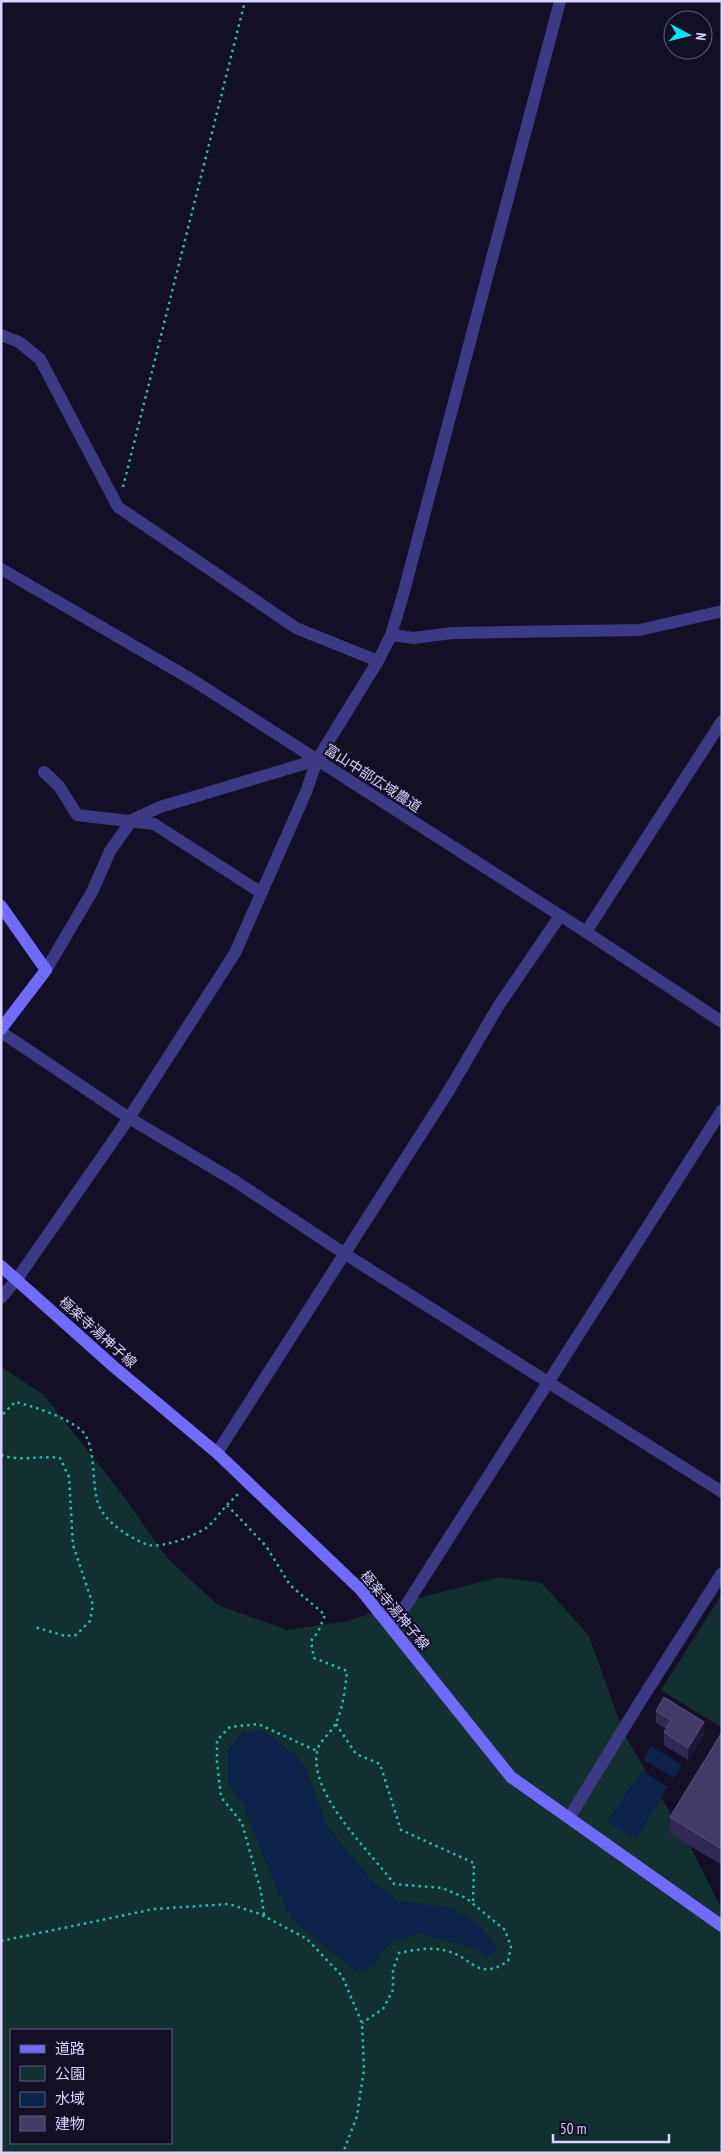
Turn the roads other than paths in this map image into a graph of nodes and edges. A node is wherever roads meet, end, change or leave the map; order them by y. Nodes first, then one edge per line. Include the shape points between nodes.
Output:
1 (560, 1) edge
2 (1, 335) edge
3 (1, 569) edge
4 (722, 611) edge
5 (391, 635) junction
6 (378, 661) junction
7 (722, 721) edge
8 (318, 760) junction
9 (44, 772) dead end
10 (132, 820) junction
11 (260, 892) junction
12 (1, 906) edge
13 (560, 916) junction
14 (586, 932) junction
15 (46, 970) junction
16 (722, 1022) edge
17 (1, 1030) edge
18 (722, 1110) edge
19 (129, 1118) junction
20 (345, 1254) junction
21 (1, 1266) edge
22 (17, 1279) junction
23 (1, 1298) edge
24 (549, 1382) junction
25 (217, 1454) junction
26 (722, 1492) edge
27 (722, 1573) edge
28 (392, 1627) junction
29 (569, 1818) junction
30 (722, 1926) edge

1 - 5 street
2 - 6 street via 19,342 40,359 118,507 296,628
3 - 8 street, 富山中部広域農道 via 191,678
4 - 5 street via 640,630 452,633 414,638
5 - 6 street
6 - 8 street
7 - 14 street
8 - 10 street via 160,807
8 - 11 street
8 - 13 street, 富山中部広域農道
9 - 10 street via 59,786 77,815
10 - 11 street via 154,824
10 - 15 street via 110,851 93,890
11 - 19 street via 235,953
12 - 15 main road
13 - 14 street, 富山中部広域農道
13 - 20 street via 499,1005
14 - 16 street, 富山中部広域農道
15 - 17 main road
17 - 19 street
18 - 24 street
19 - 20 street via 235,1181
19 - 22 street
20 - 24 street
20 - 25 street
21 - 22 main road, 極楽寺湯神子線
22 - 23 street
22 - 25 main road, 極楽寺湯神子線
24 - 26 street
24 - 28 street
25 - 28 main road, 極楽寺湯神子線 via 361,1590
27 - 29 street
28 - 29 main road, 極楽寺湯神子線 via 511,1777
29 - 30 main road, 極楽寺湯神子線

